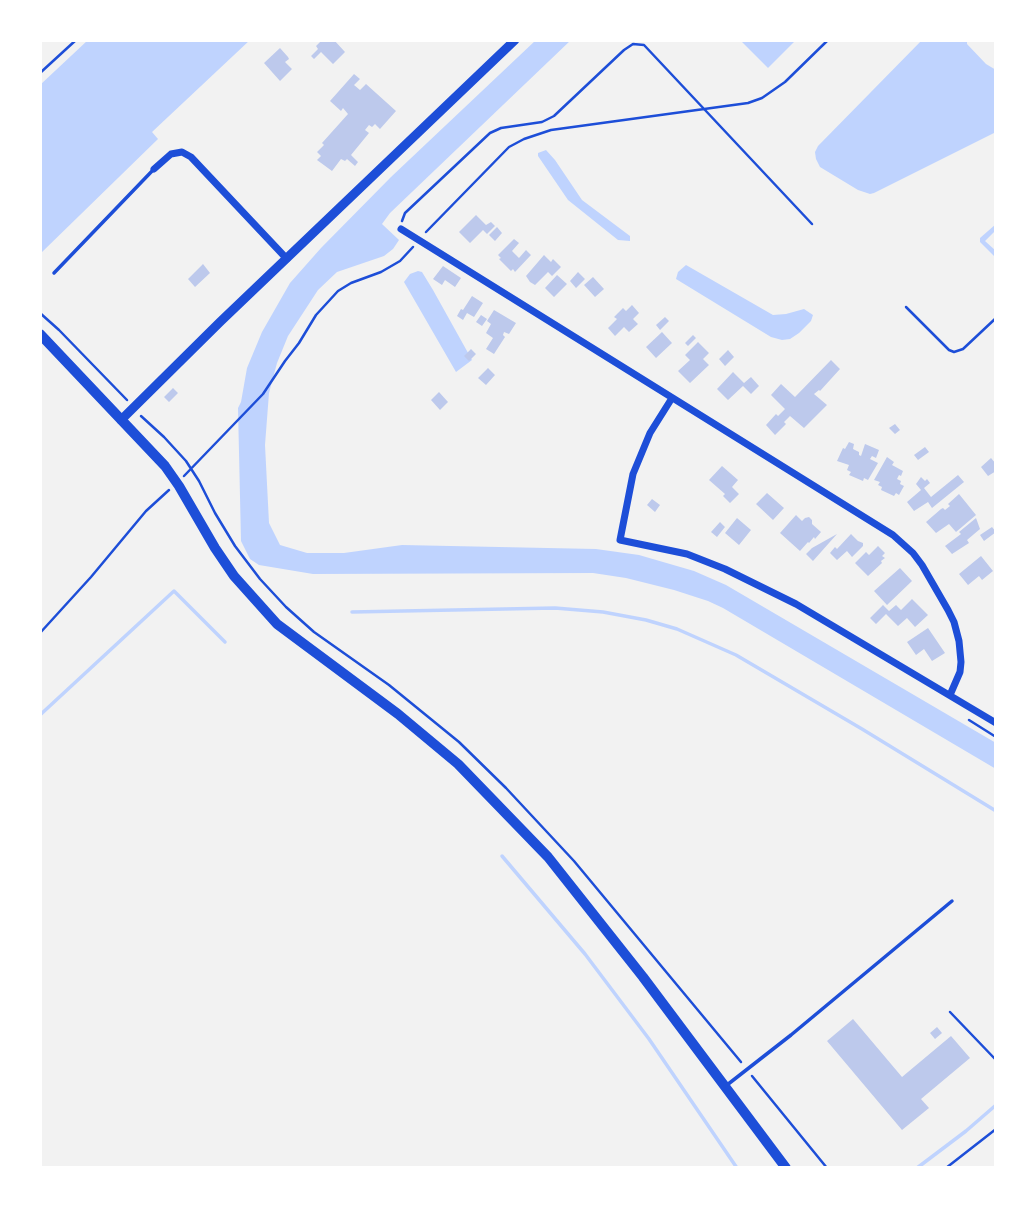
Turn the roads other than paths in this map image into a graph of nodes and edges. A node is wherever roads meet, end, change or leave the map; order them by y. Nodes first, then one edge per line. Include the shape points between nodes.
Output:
1 (515, 40) edge
2 (154, 169) joint
3 (401, 229) road end
4 (287, 259) junction
5 (54, 272) dead end
6 (40, 334) edge
7 (671, 398) junction
8 (121, 420) junction
9 (950, 695) junction
10 (996, 723) edge
11 (953, 901) dead end
12 (725, 1087) junction
13 (786, 1168) edge

1 - 4 street
2 - 4 street via 171,154 191,156
2 - 5 lane
3 - 7 street
4 - 8 street
6 - 8 main road
7 - 9 street via 880,525 913,553 957,632 960,672
7 - 9 street via 650,433 634,474 620,540 687,554 725,569 796,604
8 - 12 main road via 177,482 234,576 277,624 398,713 458,764 548,857
9 - 10 street
11 - 12 lane
12 - 13 main road

